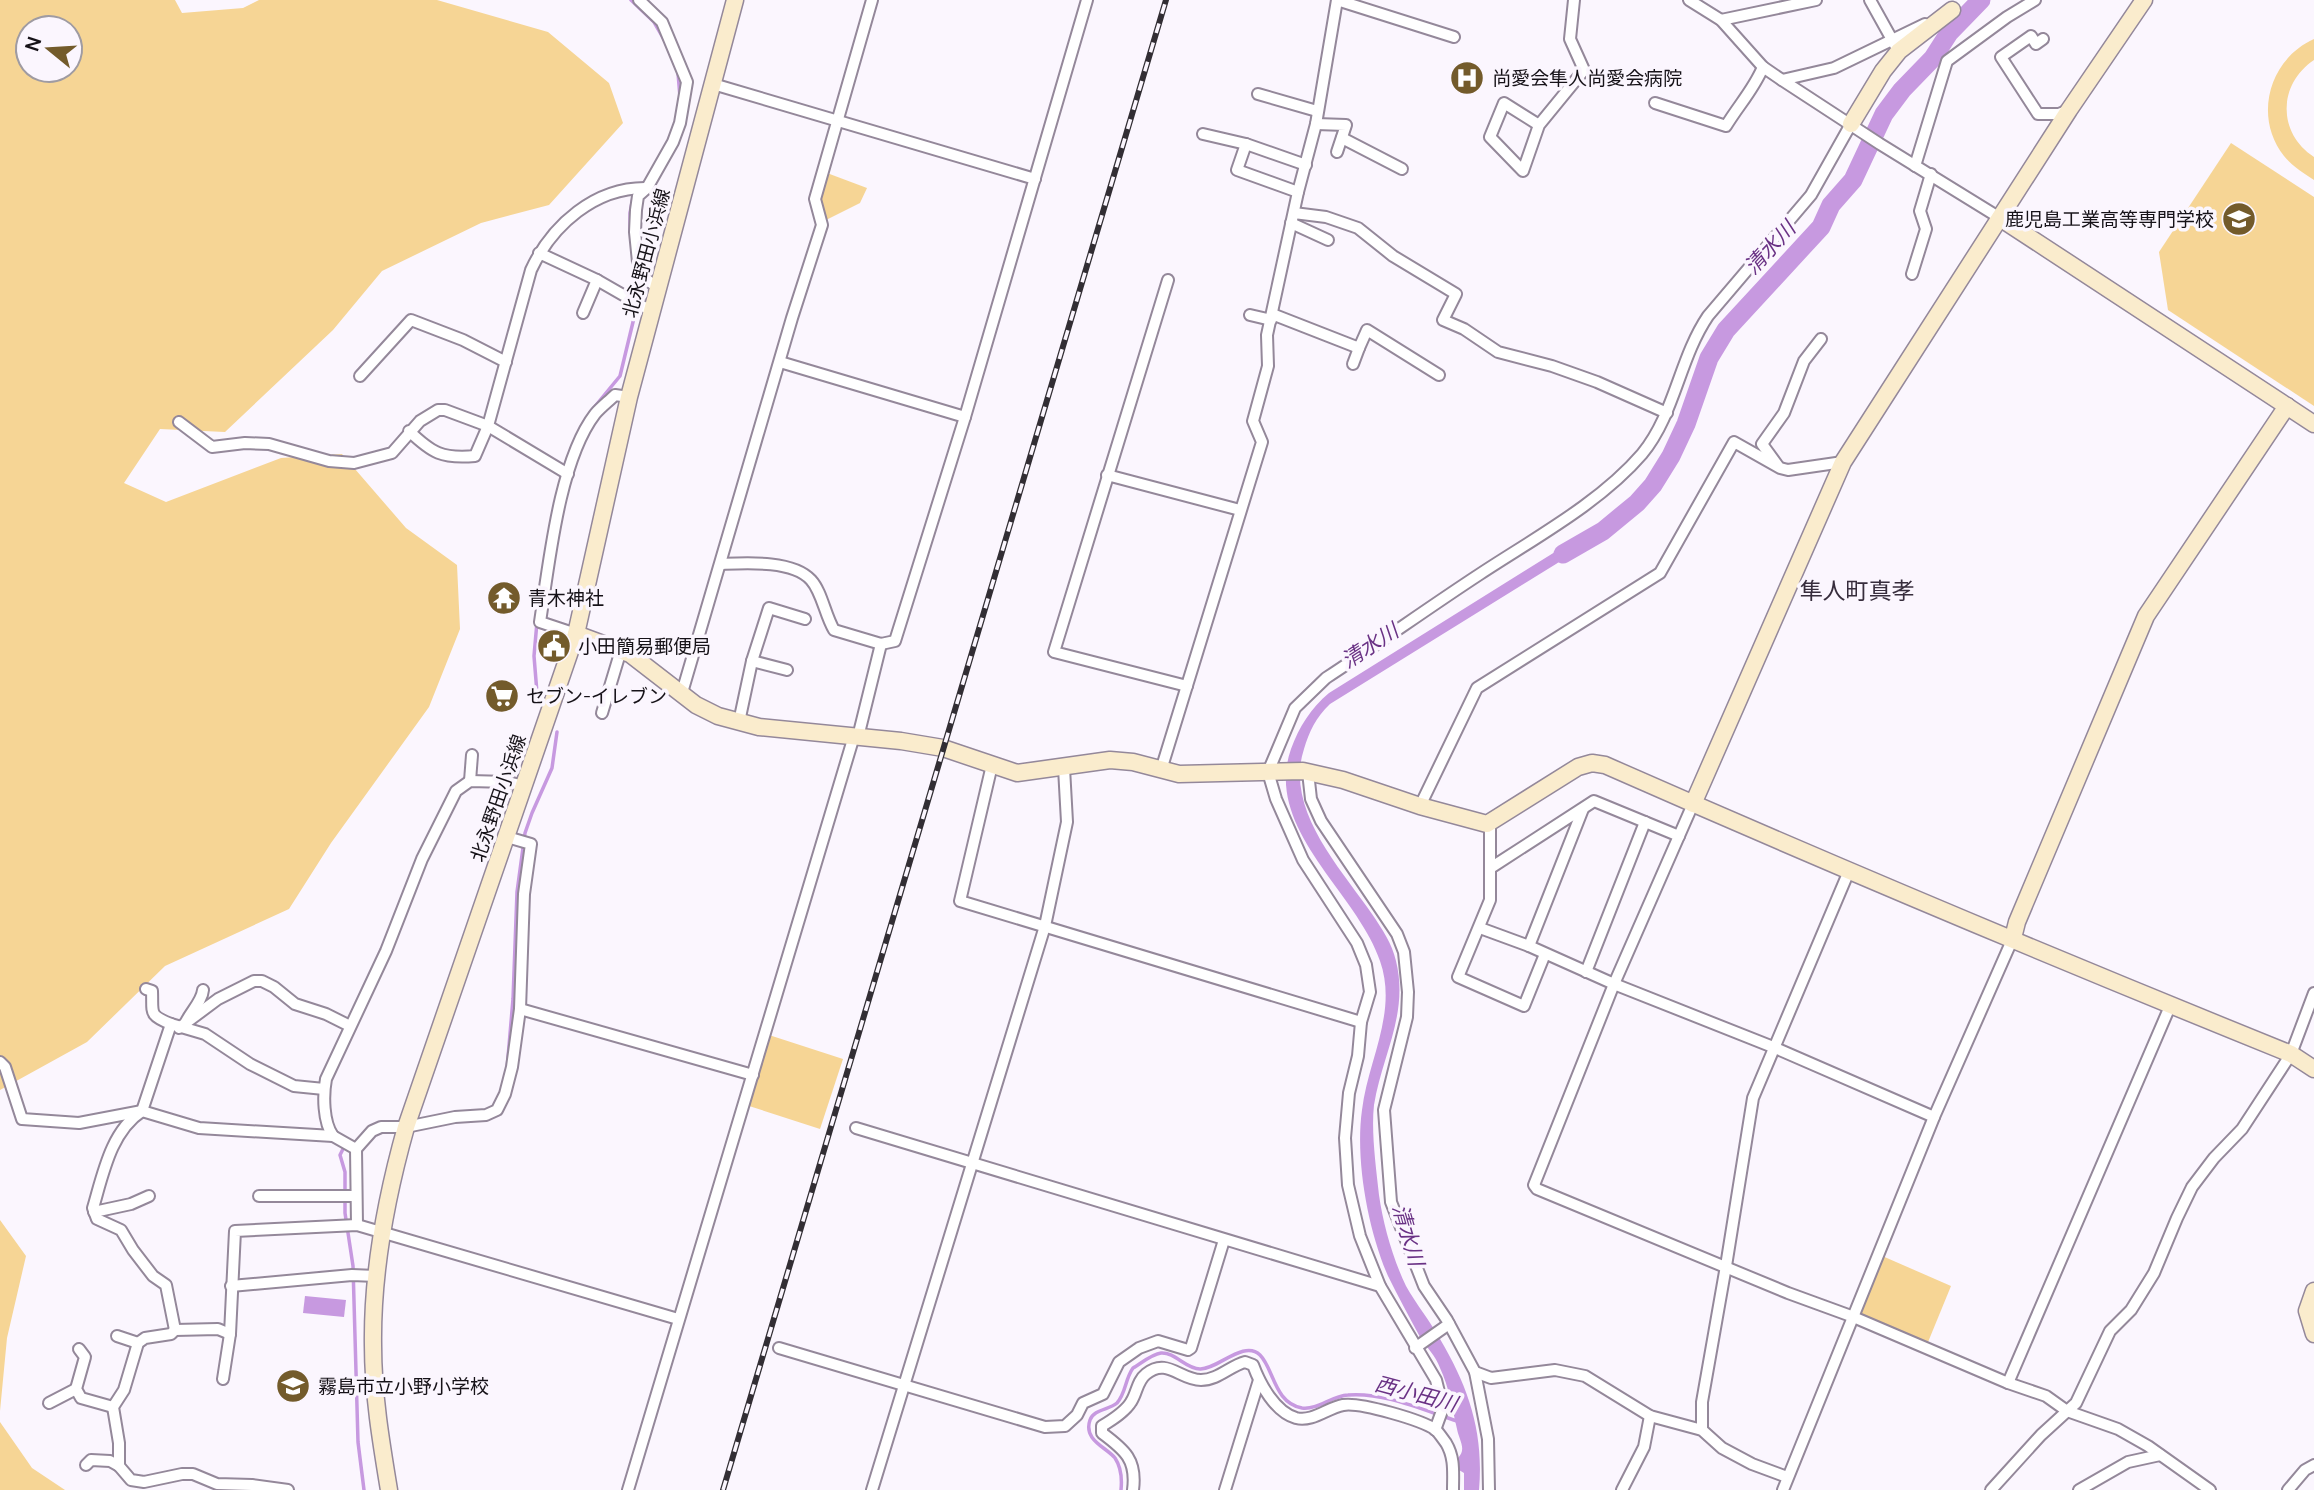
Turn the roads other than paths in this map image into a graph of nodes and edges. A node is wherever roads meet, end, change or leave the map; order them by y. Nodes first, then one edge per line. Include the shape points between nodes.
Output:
1 (639, 0) edge
2 (735, 0) edge
3 (873, 0) edge
4 (1087, 0) edge
5 (1337, 0) edge
6 (1574, 0) edge
7 (1689, 0) edge
8 (1816, 0) edge
9 (1870, 0) edge
10 (2035, 0) edge
11 (2144, 0) edge
12 (1957, 5) edge
13 (1721, 20) junction
14 (1454, 37) dead end
15 (2043, 39) dead end
16 (1896, 46) junction
17 (1763, 67) junction
18 (1782, 80) junction
19 (713, 84) junction
20 (1258, 94) dead end
21 (1655, 103) dead end
22 (2069, 110) junction
23 (1317, 111) junction
24 (836, 122) junction
25 (680, 123) junction
26 (1316, 124) junction
27 (1852, 124) junction
28 (1539, 125) junction
29 (702, 127) junction
30 (1203, 134) dead end
31 (1342, 138) junction
32 (1246, 144) junction
33 (1337, 152) dead end
34 (1306, 166) junction
35 (1915, 166) junction
36 (1402, 169) dead end
37 (1931, 174) junction
38 (1035, 179) junction
39 (643, 188) junction
40 (1298, 191) junction
41 (1293, 218) junction
42 (2000, 218) junction
43 (1328, 240) dead end
44 (539, 253) junction
45 (1912, 274) dead end
46 (597, 280) junction
47 (1168, 280) dead end
48 (658, 288) junction
49 (647, 309) junction
50 (583, 313) dead end
51 (1250, 314) dead end
52 (1272, 317) junction
53 (1821, 339) dead end
54 (1359, 348) junction
55 (506, 362) junction
56 (780, 362) junction
57 (1353, 364) dead end
58 (1439, 375) dead end
59 (359, 376) dead end
60 (629, 397) junction
61 (2287, 407) junction
62 (1667, 413) junction
63 (965, 417) junction
64 (179, 422) dead end
65 (2314, 424) edge
66 (488, 426) junction
67 (409, 431) junction
68 (1843, 462) junction
69 (1780, 468) junction
70 (564, 472) junction
71 (1107, 475) junction
72 (1240, 510) junction
73 (722, 564) junction
74 (805, 619) dead end
75 (576, 634) junction
76 (881, 644) junction
77 (621, 649) junction
78 (752, 661) junction
79 (787, 670) dead end
80 (1186, 686) junction
81 (681, 696) junction
82 (602, 713) dead end
83 (739, 722) junction
84 (856, 736) junction
85 (472, 755) dead end
86 (992, 765) junction
87 (1064, 768) junction
88 (1161, 770) junction
89 (1272, 772) junction
90 (1306, 772) junction
91 (470, 781) junction
92 (524, 786) junction
93 (1693, 804) junction
94 (1420, 806) junction
95 (1583, 809) junction
96 (1644, 822) junction
97 (1490, 823) junction
98 (1679, 836) junction
99 (512, 839) junction
100 (1492, 867) junction
101 (1849, 872) junction
102 (1045, 926) junction
103 (1480, 928) junction
104 (2013, 938) junction
105 (1529, 946) junction
106 (1545, 954) junction
107 (1586, 972) junction
108 (1614, 984) junction
109 (146, 989) dead end
110 (203, 990) dead end
111 (2314, 993) edge
112 (2171, 1004) junction
113 (520, 1009) junction
114 (1361, 1022) junction
115 (178, 1026) junction
116 (350, 1026) junction
117 (1773, 1047) junction
118 (2291, 1054) junction
119 (0, 1062) edge
120 (2314, 1069) edge
121 (752, 1075) junction
122 (324, 1089) junction
123 (142, 1111) junction
124 (1934, 1117) junction
125 (406, 1127) junction
126 (856, 1128) dead end
127 (334, 1137) junction
128 (352, 1147) junction
129 (973, 1164) junction
130 (149, 1196) dead end
131 (258, 1196) dead end
132 (354, 1196) junction
133 (94, 1212) junction
134 (350, 1226) junction
135 (382, 1232) junction
136 (1224, 1240) junction
137 (1727, 1266) junction
138 (363, 1275) junction
139 (231, 1286) junction
140 (1380, 1286) junction
141 (2314, 1291) edge
142 (1851, 1316) junction
143 (678, 1319) junction
144 (1449, 1324) junction
145 (176, 1330) junction
146 (230, 1334) junction
147 (2314, 1334) edge
148 (117, 1336) dead end
149 (138, 1343) junction
150 (779, 1348) dead end
151 (1415, 1348) junction
152 (79, 1349) dead end
153 (1475, 1372) junction
154 (223, 1379) dead end
155 (1259, 1380) junction
156 (2008, 1383) junction
157 (905, 1385) junction
158 (76, 1389) junction
159 (49, 1403) dead end
160 (113, 1407) junction
161 (2067, 1411) junction
162 (1650, 1416) junction
163 (1435, 1430) junction
164 (1702, 1430) junction
165 (2160, 1455) junction
166 (86, 1465) dead end
167 (2314, 1465) edge
168 (119, 1466) junction
169 (1787, 1477) junction
170 (288, 1490) edge
171 (389, 1490) edge
172 (628, 1490) edge
173 (873, 1490) edge
174 (1133, 1490) edge
175 (1225, 1490) edge
176 (1453, 1490) edge
177 (1489, 1490) edge
178 (1622, 1490) edge
179 (1783, 1490) edge
180 (1991, 1490) edge
181 (2079, 1490) edge
182 (2210, 1490) edge
183 (2288, 1490) edge

1 - 25 street via 662,22 687,82
2 - 19 street, 北永野田小浜線
3 - 24 street
4 - 38 street
5 - 14 street
5 - 23 street
6 - 28 street via 1570,39 1584,70
7 - 13 street
8 - 13 street
9 - 16 street
10 - 35 street via 1947,61
11 - 22 street
12 - 16 street
13 - 17 street
15 - 22 street via 2036,44 2031,36 2001,57 2038,114
16 - 18 street via 1835,68
16 - 27 street
17 - 18 street
17 - 21 street via 1755,87 1726,126
18 - 27 street
19 - 24 street
19 - 29 street, 北永野田小浜線
20 - 23 street
22 - 42 street
23 - 26 street
24 - 38 street
24 - 56 street via 815,199 822,225
25 - 29 street
25 - 39 street
26 - 31 street via 1346,125
26 - 34 street
27 - 35 street
27 - 62 street via 1811,195 1697,332
28 - 28 street via 1523,171 1490,137 1504,103
29 - 48 street, 北永野田小浜線
30 - 32 street
31 - 33 street
31 - 36 street
32 - 34 street
32 - 40 street via 1237,170
34 - 40 street
35 - 37 street
37 - 42 street
37 - 45 street via 1920,211 1926,229
38 - 63 street
39 - 44 street via 593,200 556,231
39 - 48 street via 636,210 638,261 642,276
40 - 41 street
41 - 43 street
41 - 52 street
41 - 62 street via 1326,217 1358,228 1393,256 1456,293 1443,320 1498,352 1563,370
42 - 61 street
42 - 68 street
44 - 46 street
44 - 55 street
46 - 49 street
46 - 50 street
47 - 71 street
48 - 49 street, 北永野田小浜線
49 - 60 street, 北永野田小浜線
51 - 52 street
52 - 54 street
52 - 72 street via 1267,335 1268,366 1253,421 1262,442
53 - 69 street via 1804,361 1784,413 1762,444
54 - 57 street
54 - 58 street via 1367,330
55 - 59 street via 411,320
55 - 66 street
56 - 63 street
56 - 73 street
60 - 70 street via 615,395 596,413
60 - 75 street, 北永野田小浜線
61 - 65 street
61 - 104 street via 2146,616
62 - 89 street via 1641,454 1590,500 1326,678 1296,708
63 - 76 street via 895,641
64 - 67 street via 212,447 269,444 340,463 392,453
66 - 67 street via 438,410
66 - 67 street via 475,456 455,458 429,450
66 - 70 street
68 - 69 street
68 - 93 street
69 - 94 street via 1734,442 1660,573 1477,688
70 - 75 street via 540,622
71 - 72 street
71 - 80 street via 1054,652
72 - 80 street
73 - 76 street via 758,562 799,570 813,581 834,630
73 - 81 street
74 - 78 street via 769,608
75 - 77 street
75 - 92 street, 北永野田小浜線
76 - 84 street
77 - 81 street
77 - 82 street
78 - 79 street
78 - 83 street
80 - 88 street
81 - 83 street
83 - 84 street
84 - 86 street via 943,748
84 - 121 street
85 - 91 street
86 - 87 street via 1017,773
86 - 102 street via 960,901
87 - 88 street via 1110,760
87 - 102 street via 1067,822
88 - 89 street
89 - 90 street
89 - 114 street via 1276,799 1303,860 1357,943 1366,965 1370,992
90 - 94 street
90 - 144 street via 1321,821 1397,934 1404,952 1407,1017 1384,1110 1391,1202 1424,1286
91 - 92 street
91 - 116 street via 456,791 438,827
92 - 99 street, 北永野田小浜線
93 - 97 street via 1592,763 1515,804
93 - 98 street
93 - 101 street
94 - 97 street
95 - 96 street via 1594,801
95 - 100 street
95 - 105 street
96 - 98 street
96 - 107 street
97 - 100 street
98 - 108 street
99 - 113 street via 530,844
99 - 125 street, 北永野田小浜線
100 - 103 street via 1490,900
101 - 104 street
101 - 117 street
102 - 114 street
102 - 129 street
103 - 105 street
103 - 106 street via 1458,977 1524,1006
104 - 112 street
104 - 124 street
105 - 106 street
106 - 107 street
107 - 108 street
108 - 117 street
108 - 137 street via 1534,1185
109 - 115 street via 152,991 155,1018
110 - 115 street
111 - 118 street
112 - 118 street
112 - 156 street
113 - 121 street
113 - 125 street via 508,1081 497,1110
114 - 140 street via 1345,1138 1348,1185 1360,1236
115 - 116 street via 254,981
115 - 122 street via 205,1034 294,1086
115 - 123 street
116 - 122 street
117 - 124 street
117 - 137 street via 1753,1098
118 - 120 street
118 - 161 street via 2242,1129 2192,1187 2149,1282 2132,1310 2110,1331 2076,1403
119 - 123 street via 22,1119 79,1123
121 - 143 street
122 - 127 street via 329,1131
123 - 127 street via 199,1128
123 - 133 street via 115,1140
124 - 142 street
125 - 128 street via 372,1130
125 - 135 street, 北永野田小浜線
126 - 129 street
127 - 128 street
128 - 132 street
129 - 136 street
129 - 157 street
130 - 133 street
131 - 132 street
132 - 134 street
133 - 145 street via 97,1219 121,1230 153,1276 166,1286
134 - 135 street
134 - 139 street via 235,1231
135 - 138 street, 北永野田小浜線
135 - 143 street
136 - 140 street
136 - 157 street via 1191,1348 1158,1341 1127,1356 1115,1366 1103,1394 1083,1403 1065,1426 1045,1427
137 - 142 street
137 - 164 street via 1702,1402
138 - 139 street
138 - 171 street, 北永野田小浜線
139 - 146 street
140 - 151 street
141 - 147 street via 2307,1311
142 - 156 street
142 - 169 street
143 - 172 street
144 - 151 street
144 - 153 street
145 - 146 street via 218,1329
145 - 149 street
146 - 154 street
148 - 149 street
149 - 160 street via 124,1390
150 - 157 street
151 - 163 street via 1436,1380 1443,1408
152 - 158 street via 85,1357
153 - 162 street via 1491,1378 1555,1370 1585,1376
153 - 177 street via 1488,1439
155 - 163 street via 1273,1400 1296,1418 1357,1405
155 - 174 street via 1253,1365 1245,1362 1214,1378 1199,1380 1166,1367 1145,1374 1130,1403 1102,1426 1102,1433 1128,1456 1135,1474
155 - 175 street
156 - 161 street via 2046,1396
157 - 173 street
158 - 159 street
158 - 160 street via 81,1398
160 - 168 street
161 - 165 street via 2118,1429
161 - 180 street
162 - 164 street
162 - 178 street via 1644,1447
163 - 176 street via 1453,1459
164 - 169 street via 1722,1448
165 - 181 street via 2128,1462
165 - 182 street
166 - 168 street via 99,1459
167 - 183 street
168 - 170 street via 131,1480 144,1482 193,1474 217,1484
169 - 179 street

